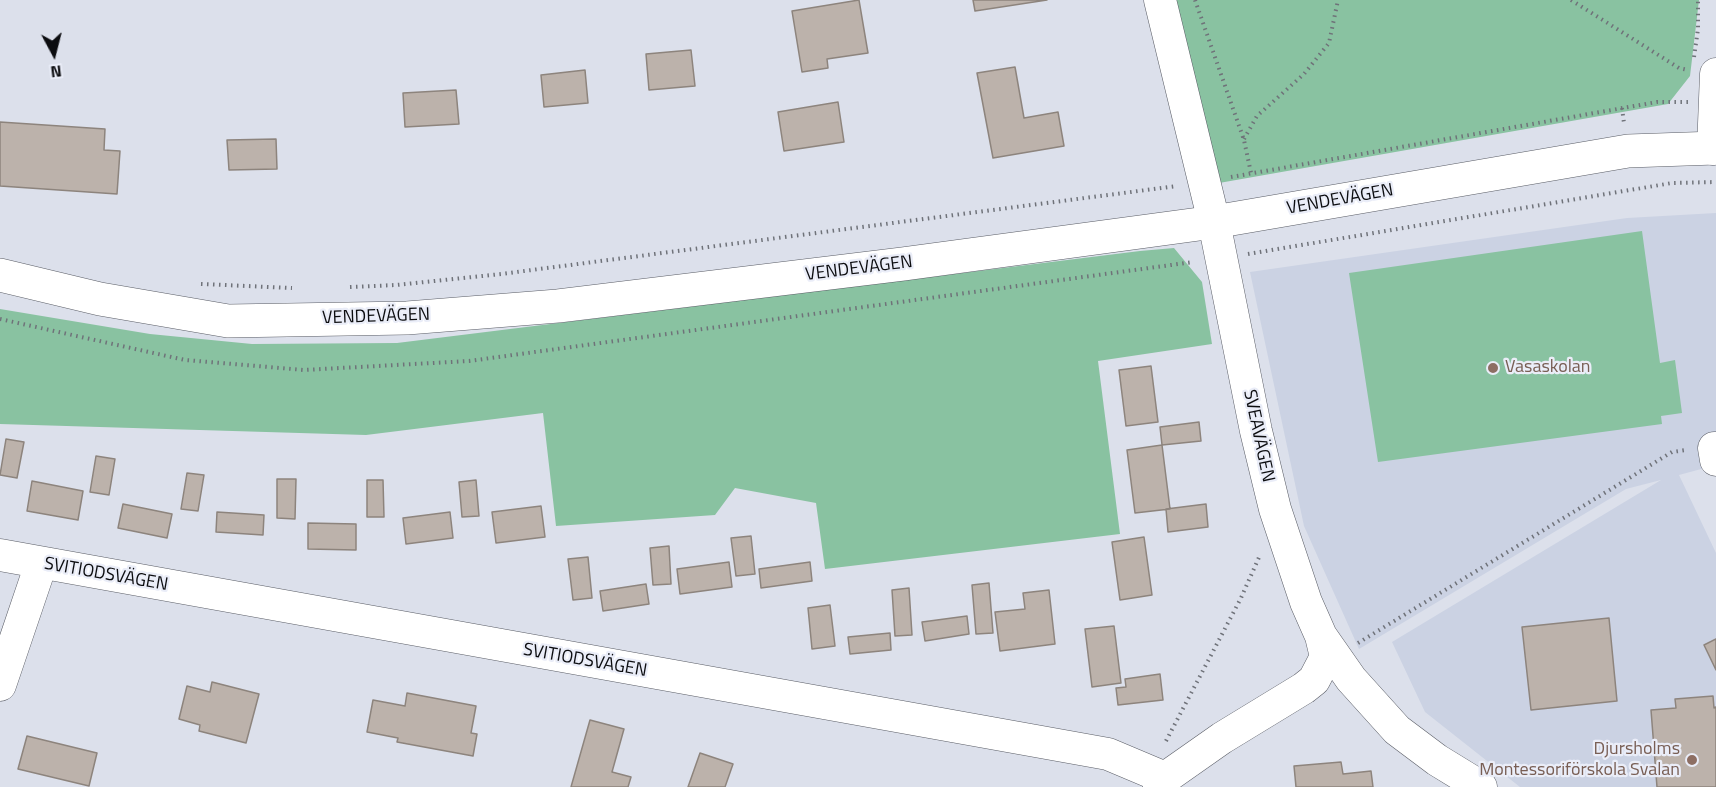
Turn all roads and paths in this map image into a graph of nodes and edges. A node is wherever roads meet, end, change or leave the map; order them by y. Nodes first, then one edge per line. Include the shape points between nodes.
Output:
1 (1160, 0) edge
2 (1195, 0) edge
3 (1338, 0) edge
4 (1571, 0) edge
5 (1698, 0) edge
6 (1699, 84) edge
7 (1244, 140) junction
8 (1714, 148) edge
9 (1251, 173) junction
10 (1204, 182) junction
11 (1214, 222) junction
12 (0, 275) edge
13 (199, 284) dead end
14 (300, 288) dead end
15 (344, 288) dead end
16 (1715, 454) edge
17 (1277, 516) junction
18 (0, 555) edge
19 (41, 564) junction
20 (1328, 646) junction
21 (0, 686) edge
22 (1158, 779) edge
23 (1481, 787) edge

1 - 10 street, SVEAVÄGEN
2 - 7 path
3 - 7 path via 1329,43 1304,74 1257,116
4 - 6 path
5 - 6 path
6 - 8 street
6 - 9 path via 1657,102
7 - 9 path
8 - 11 street, VENDEVÄGEN via 1628,151
9 - 10 path
10 - 11 street, SVEAVÄGEN
10 - 15 path via 501,274
11 - 12 street, VENDEVÄGEN via 558,306 407,318 228,321 100,299
11 - 17 street, SVEAVÄGEN
13 - 14 path
16 - 20 path via 1672,452
17 - 20 street, SVEAVÄGEN via 1306,602
17 - 22 path
18 - 19 street, SVITIODSVÄGEN
19 - 21 street
19 - 22 street, SVITIODSVÄGEN via 1108,754
20 - 22 street, SVEAVÄGEN via 1314,680
20 - 23 street via 1351,679 1397,730

